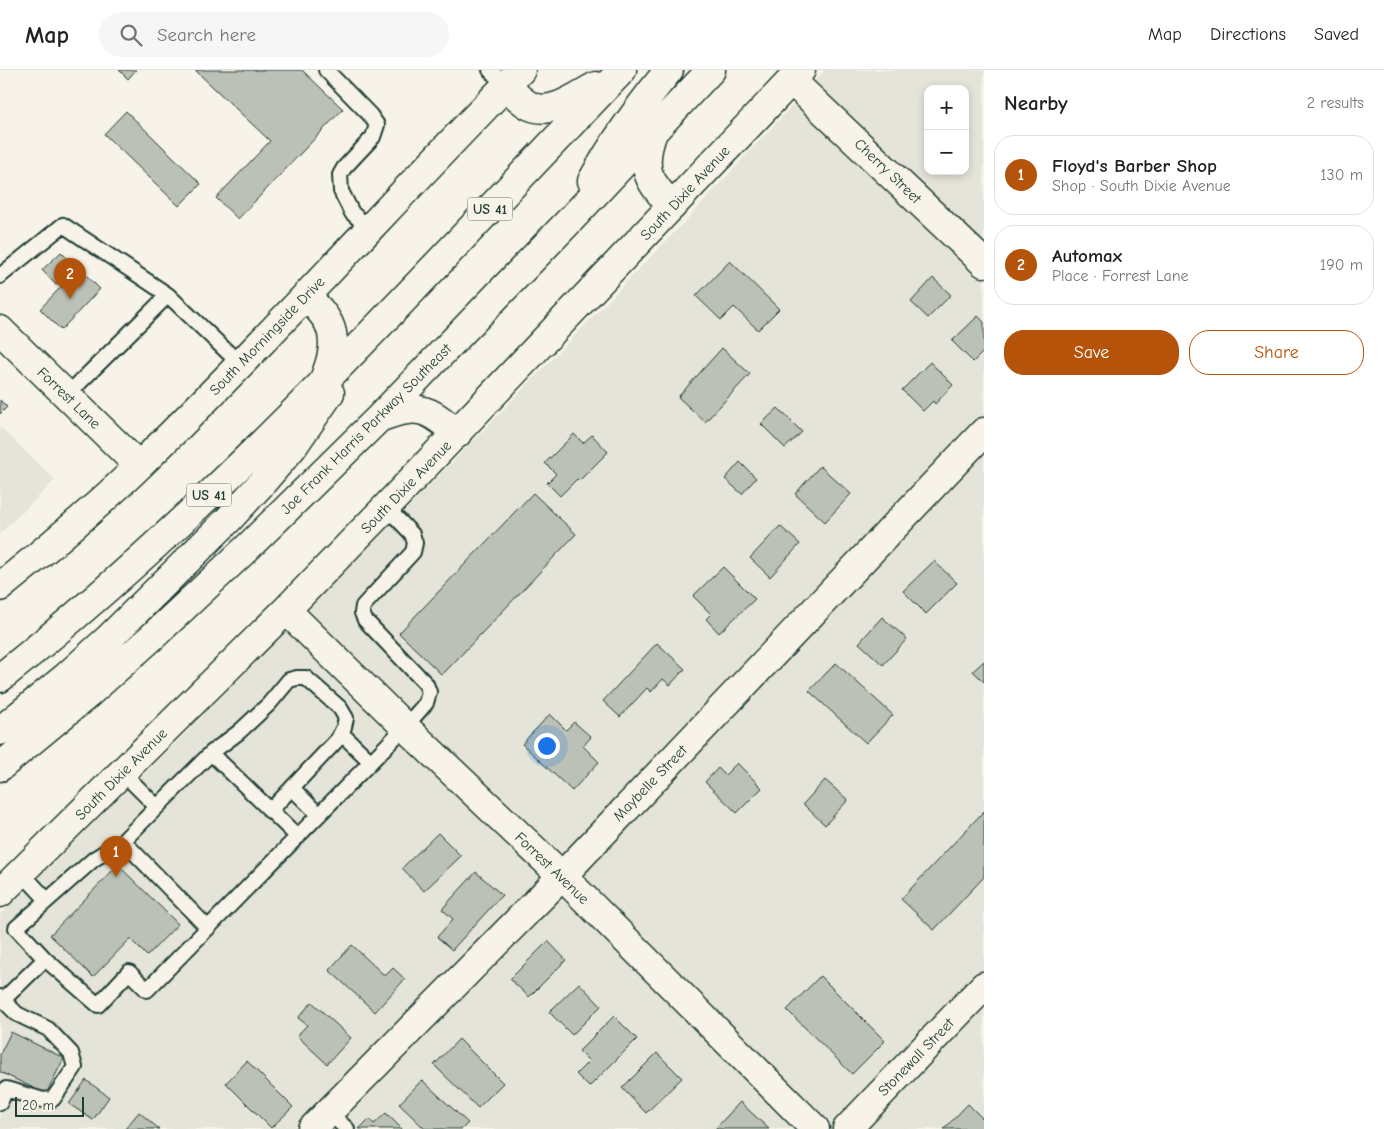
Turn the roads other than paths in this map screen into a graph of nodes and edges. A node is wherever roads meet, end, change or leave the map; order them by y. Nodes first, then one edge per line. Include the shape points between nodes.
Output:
1 (326, 70) edge
2 (621, 70) edge
3 (669, 70) edge
4 (711, 70) edge
5 (506, 75) edge
6 (796, 75) edge
7 (653, 132) junction
8 (672, 206) junction
9 (574, 216) junction
10 (370, 229) junction
11 (984, 263) edge
12 (0, 276) edge
13 (168, 295) junction
14 (306, 296) junction
15 (0, 330) edge
16 (358, 347) junction
17 (240, 364) junction
18 (322, 383) junction
19 (66, 396) junction
20 (379, 418) junction
21 (984, 432) edge
22 (457, 434) junction
23 (139, 466) junction
24 (386, 507) junction
25 (0, 587) edge
26 (286, 610) junction
27 (0, 678) edge
28 (405, 727) junction
29 (0, 731) edge
30 (341, 733) junction
31 (211, 753) junction
32 (371, 762) junction
33 (0, 767) edge
34 (123, 773) junction
35 (292, 788) junction
36 (157, 807) junction
37 (270, 810) junction
38 (319, 816) junction
39 (298, 837) junction
40 (123, 841) junction
41 (21, 872) junction
42 (562, 876) junction
43 (0, 893) edge
44 (46, 900) junction
45 (208, 928) junction
46 (45, 958) junction
47 (984, 986) edge
48 (2, 999) edge
49 (0, 1103) edge
50 (329, 1123) edge
51 (815, 1129) edge
52 (847, 1129) edge

1 - 10 lane via 377,125 373,137 340,175 341,191 352,213
2 - 5 street via 564,104 541,109 520,99
2 - 16 street, US 41
3 - 9 street via 612,145
4 - 7 street, Joe Frank Harris Parkway Southeast
5 - 10 street, South Morningside Drive
6 - 8 street, South Dixie Avenue
6 - 11 street, Cherry Street
7 - 8 street via 647,148 650,180
7 - 9 street, Joe Frank Harris Parkway Southeast
8 - 22 street, South Dixie Avenue
9 - 20 street, Joe Frank Harris Parkway Southeast
10 - 14 street, South Morningside Drive
12 - 13 lane via 63,225
13 - 17 lane
13 - 19 lane
14 - 17 street, South Morningside Drive
14 - 18 street via 330,325 331,359
15 - 19 street, Forrest Lane
16 - 18 street, US 41
16 - 29 street via 292,448 228,520 108,639
17 - 23 street, South Morningside Drive
18 - 27 street, US 41 via 260,447 156,545
19 - 23 street, Forrest Lane
20 - 22 street via 406,410 421,410 436,416
20 - 33 street, Joe Frank Harris Parkway Southeast via 152,637
21 - 42 street, Maybelle Street
22 - 24 street, South Dixie Avenue
23 - 25 street, South Morningside Drive
24 - 26 street, South Dixie Avenue
24 - 28 lane via 412,534 413,552 363,606 362,613 426,684 429,692 426,703
26 - 28 street, Forrest Avenue
26 - 34 street, South Dixie Avenue
28 - 32 lane
28 - 42 street, Forrest Avenue
30 - 31 lane via 346,718 340,708 306,678 297,678 289,680 240,732
30 - 32 lane
30 - 35 lane
31 - 36 lane
31 - 37 lane
32 - 38 lane
34 - 36 lane
34 - 41 street, South Dixie Avenue
35 - 37 lane
35 - 38 lane
36 - 40 lane
37 - 39 lane
38 - 39 lane
39 - 45 lane
40 - 44 lane via 94,859
40 - 45 lane
41 - 43 street, South Dixie Avenue
41 - 44 lane
42 - 50 street, Maybelle Street
42 - 51 street, Forrest Avenue
44 - 46 lane via 16,928
45 - 46 lane via 147,990 129,972 98,1005
46 - 48 lane
47 - 52 street, Stonewall Street
48 - 49 lane via 17,1014 48,1029 72,1052 75,1067 53,1099 43,1100 6,1089

